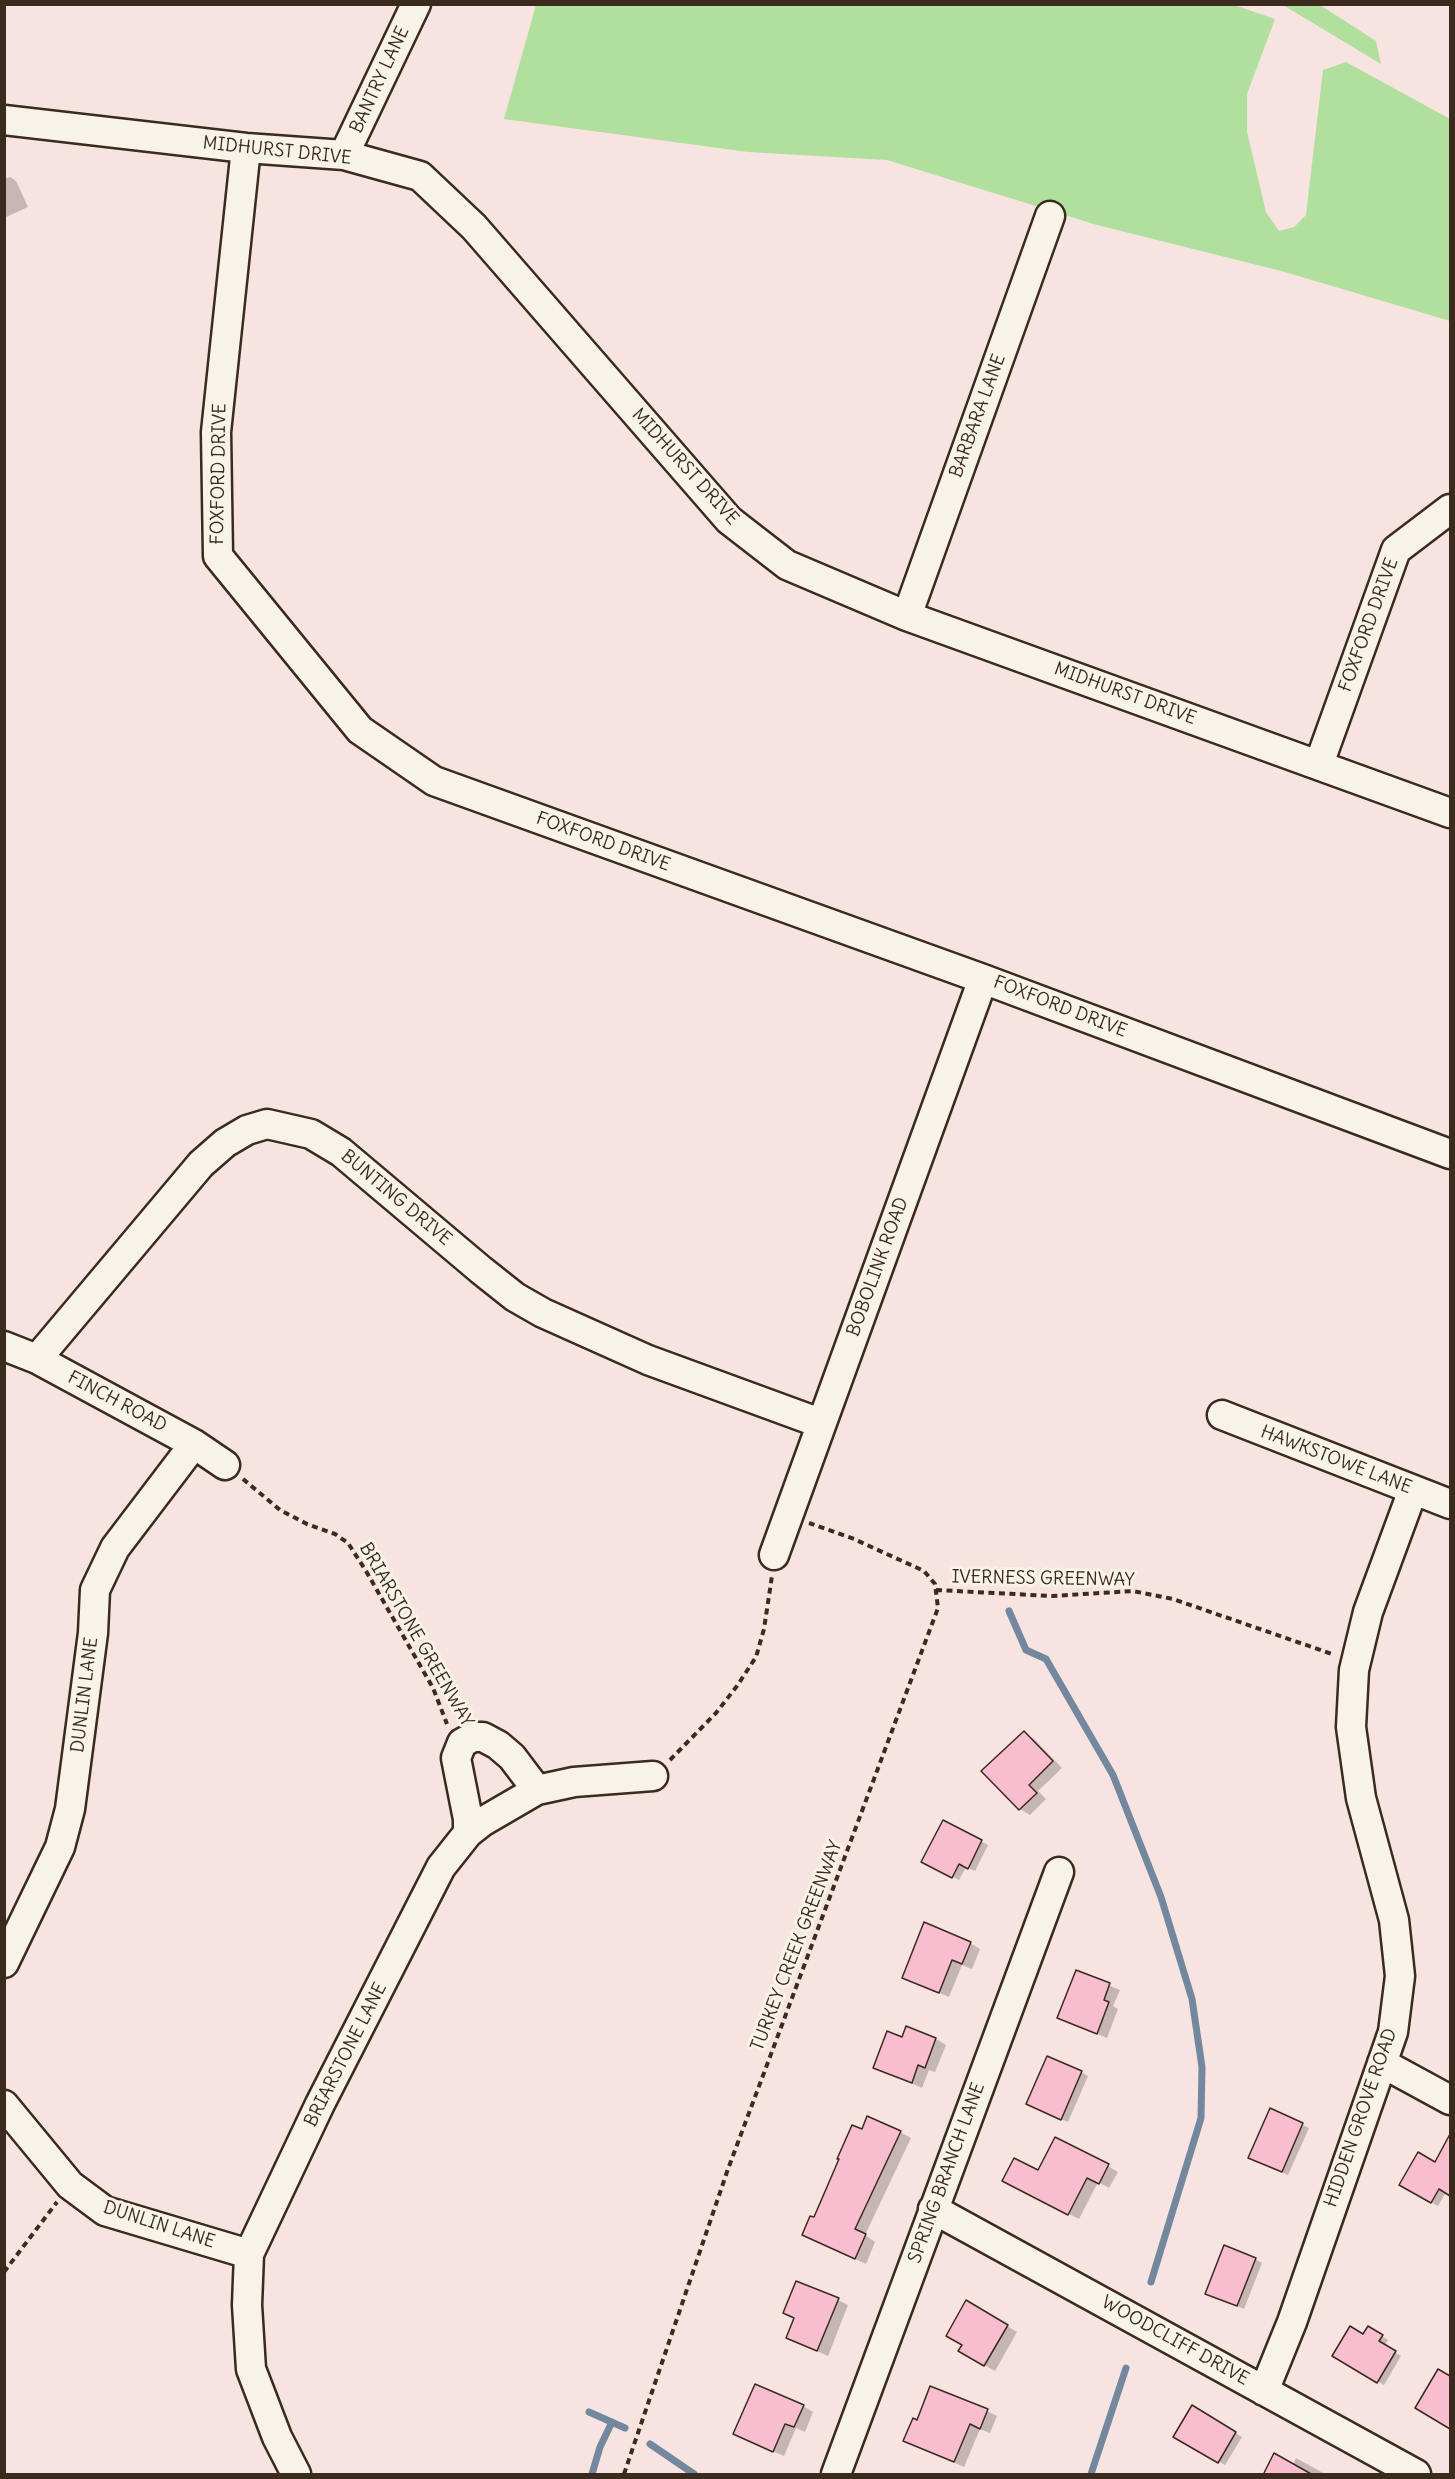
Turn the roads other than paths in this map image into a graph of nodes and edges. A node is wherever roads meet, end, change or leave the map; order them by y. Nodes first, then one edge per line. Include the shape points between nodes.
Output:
1 (416, 4) edge
2 (4, 120) edge
3 (246, 148) junction
4 (344, 155) junction
5 (1050, 216) dead end
6 (1450, 509) edge
7 (907, 616) junction
8 (1319, 764) junction
9 (1450, 813) edge
10 (983, 979) junction
11 (1450, 1154) edge
12 (4, 1346) edge
13 (37, 1359) junction
14 (1222, 1415) dead end
15 (820, 1424) junction
16 (194, 1444) junction
17 (225, 1465) road end
18 (1413, 1490) junction
19 (1450, 1504) edge
20 (774, 1556) road end
21 (653, 1776) road end
22 (537, 1790) junction
23 (468, 1833) junction
24 (1059, 1872) dead end
25 (4, 1962) edge
26 (1382, 2063) junction
27 (1450, 2100) edge
28 (4, 2105) edge
29 (933, 2209) junction
30 (249, 2254) junction
31 (1264, 2391) junction
32 (296, 2475) edge
33 (836, 2475) edge
34 (1416, 2475) edge

1 - 4 street, BANTRY LANE
2 - 3 street, MIDHURST DRIVE
3 - 4 street, MIDHURST DRIVE
3 - 10 street, FOXFORD DRIVE via 216,432 218,556 360,730 434,781
4 - 7 street, MIDHURST DRIVE via 420,176 474,227 729,520 787,564
5 - 7 street, BARBARA LANE
6 - 8 street, FOXFORD DRIVE via 1396,550
7 - 8 street, MIDHURST DRIVE
8 - 9 street, MIDHURST DRIVE
10 - 11 street, FOXFORD DRIVE
10 - 15 street, BOBOLINK ROAD
12 - 13 street, FINCH ROAD
13 - 15 street, BUNTING DRIVE via 201,1164 225,1143 267,1124 311,1134 341,1152 481,1270 543,1313 648,1360
13 - 16 street, FINCH ROAD
14 - 18 street, HAWKSTOWE LANE
15 - 20 street, BOBOLINK ROAD
16 - 17 street, FINCH ROAD
16 - 25 street, DUNLIN LANE via 115,1548 95,1590 71,1797 60,1847
18 - 19 street, HAWKSTOWE LANE
18 - 26 street, HIDDEN GROVE ROAD via 1368,1612 1356,1662 1351,1727 1361,1798 1394,1920 1400,1976 1393,2032
21 - 22 street, BRIARSTONE LANE via 574,1782
22 - 23 street, BRIARSTONE LANE
22 - 23 street via 498,1745 483,1737 462,1743 456,1758
23 - 30 street, BRIARSTONE LANE via 441,1867 320,2104
24 - 29 street, SPRING BRANCH LANE
26 - 27 street
26 - 31 street, HIDDEN GROVE ROAD
28 - 30 street, DUNLIN LANE via 70,2185 105,2211
29 - 31 street, WOODCLIFF DRIVE
29 - 33 street, SPRING BRANCH LANE
30 - 32 street, BRIARSTONE LANE via 251,2369
31 - 34 street, WOODCLIFF DRIVE

